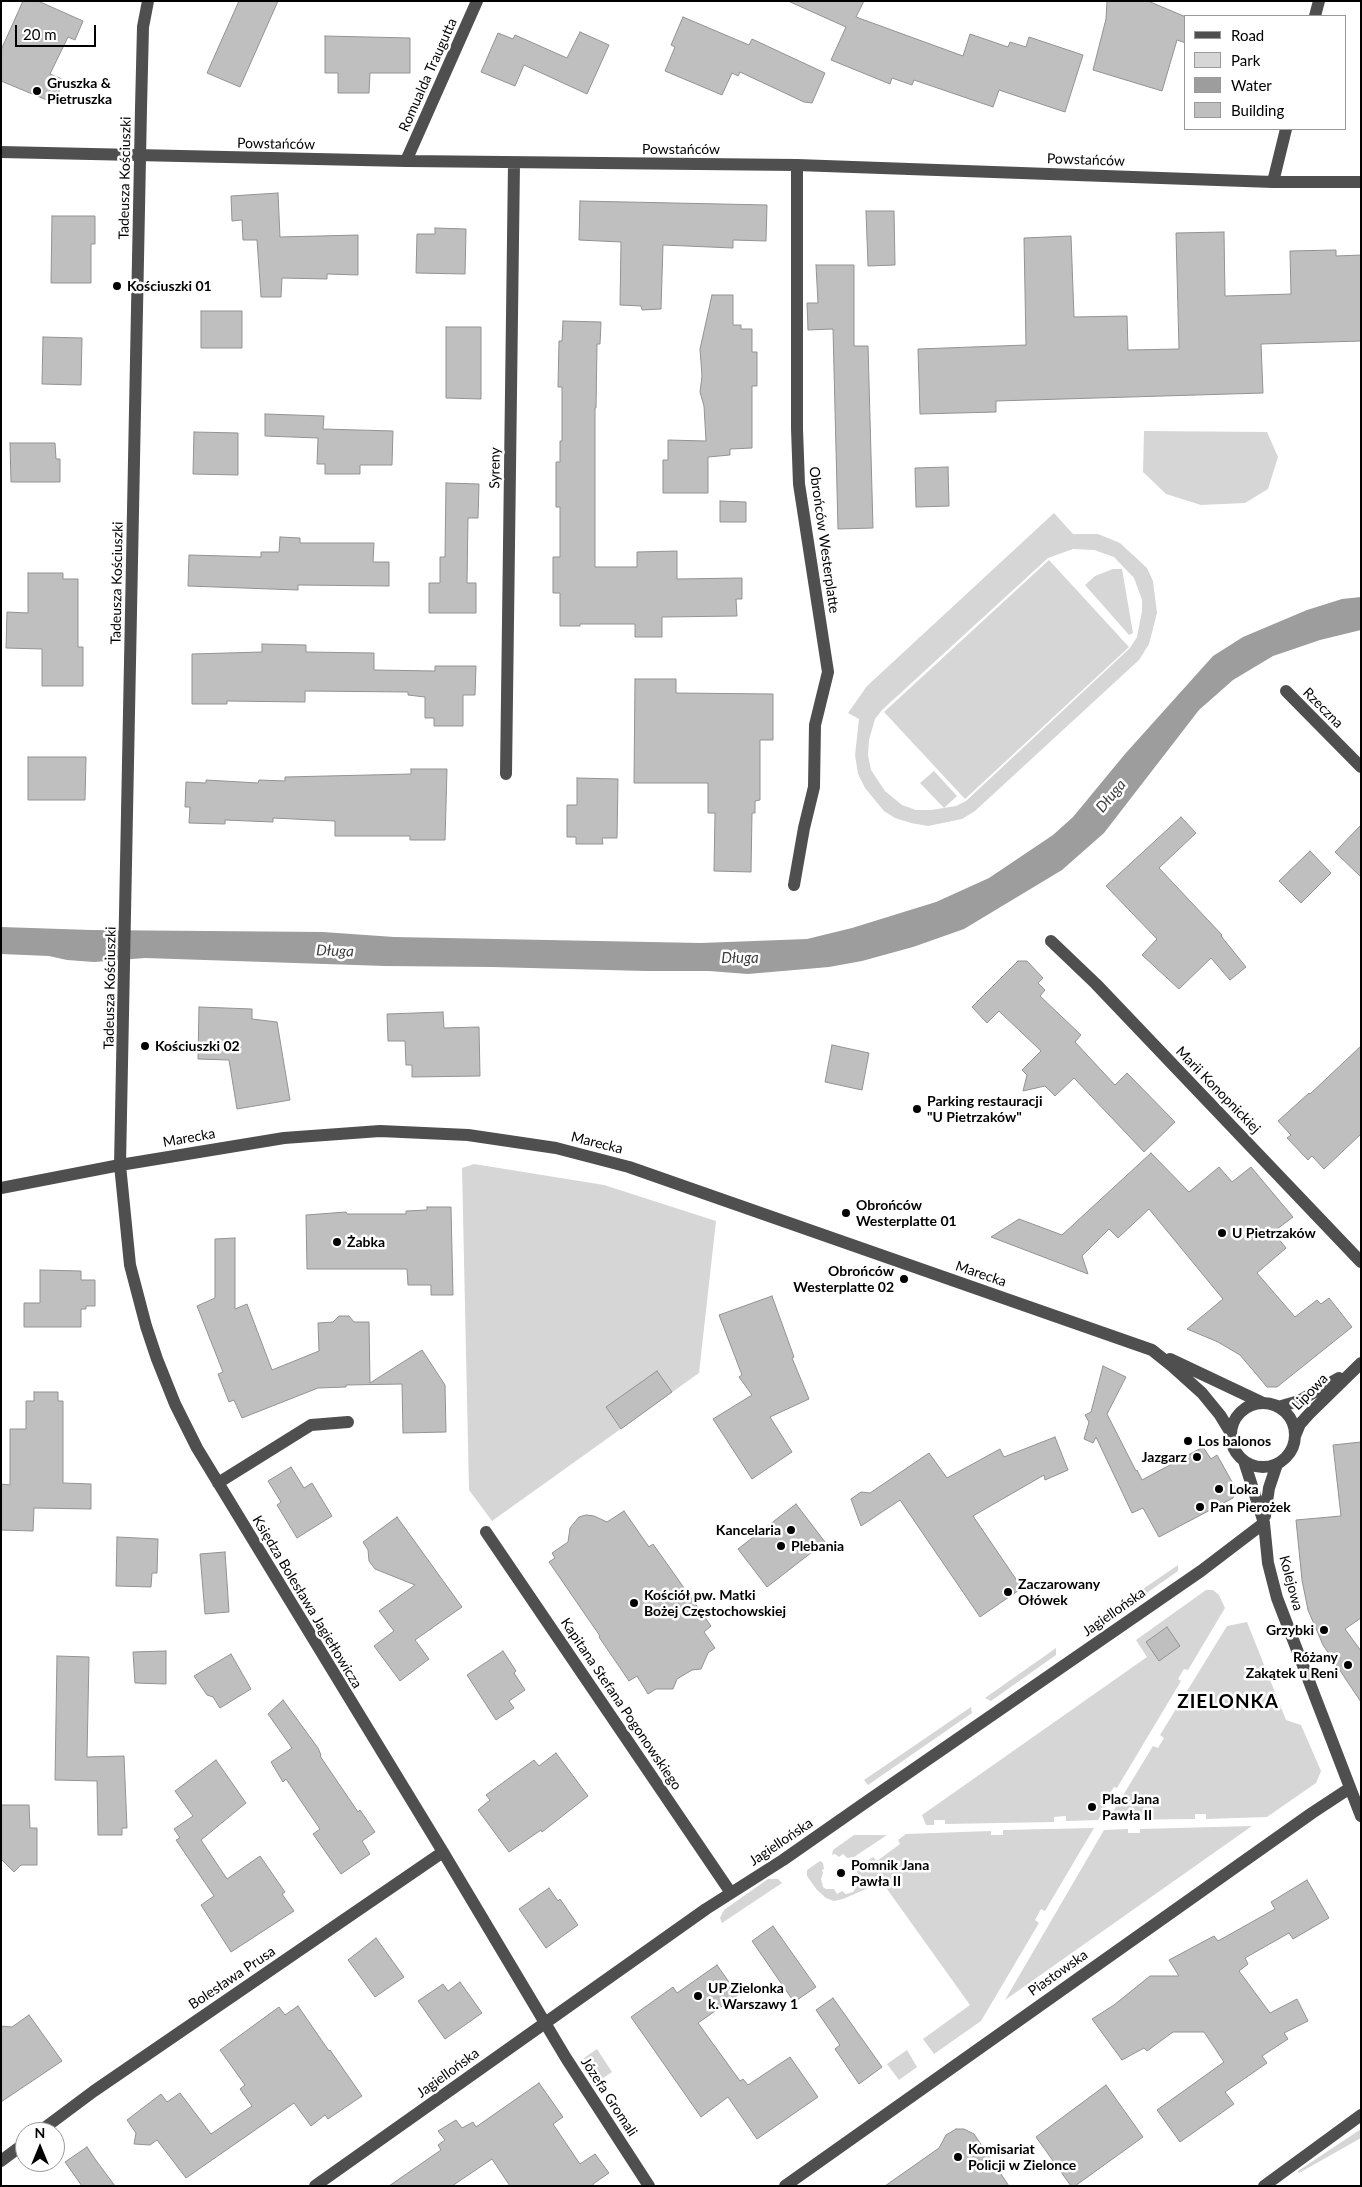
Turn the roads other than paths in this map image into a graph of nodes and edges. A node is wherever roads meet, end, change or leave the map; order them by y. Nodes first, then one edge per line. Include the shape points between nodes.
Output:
1 (148, 1) edge
2 (477, 1) edge
3 (1319, 1) edge
4 (1315, 15) edge
5 (1286, 130) edge
6 (1, 152) edge
7 (140, 156) junction
8 (406, 161) junction
9 (514, 163) junction
10 (797, 165) junction
11 (1272, 182) junction
12 (1361, 182) edge
13 (1286, 691) dead end
14 (1361, 767) edge
15 (506, 774) dead end
16 (794, 885) dead end
17 (1051, 941) dead end
18 (120, 1165) junction
19 (1, 1188) edge
20 (1361, 1262) edge
21 (1158, 1354) junction
22 (1356, 1367) edge
23 (1263, 1403) junction
24 (1278, 1407) junction
25 (348, 1422) dead end
26 (1231, 1433) junction
27 (1295, 1436) junction
28 (1244, 1461) junction
29 (1277, 1464) junction
30 (218, 1483) junction
31 (1264, 1523) junction
32 (486, 1532) dead end
33 (1350, 1788) junction
34 (1361, 1816) edge
35 (443, 1852) junction
36 (731, 1893) junction
37 (545, 2024) junction
38 (1361, 2115) edge
39 (53, 2122) edge
40 (15, 2150) edge
41 (1, 2161) edge
42 (315, 2186) edge
43 (649, 2186) edge
44 (785, 2186) edge
45 (1264, 2186) edge

1 - 7 street, Tadeusza Kościuszki via 143,27
2 - 8 street, Romualda Traugutta
3 - 4 street
5 - 11 street
6 - 7 street, Powstańców
7 - 8 street, Powstańców
7 - 18 street, Tadeusza Kościuszki
8 - 9 street, Powstańców
9 - 10 street, Powstańców
9 - 15 street, Syreny
10 - 11 street, Powstańców
10 - 16 street, Obrońców Westerplatte via 799,484 828,672 815,725 814,788
11 - 12 street, Powstańców
13 - 14 street, Rzeczna
17 - 20 street, Marii Konopnickiej
18 - 19 street, Marecka
18 - 21 street, Marecka via 284,1138 380,1131 468,1135 556,1148 629,1167 710,1194
18 - 30 street, Księdza Bolesława Jagiełłowicza via 130,1266 146,1326 175,1404
21 - 23 street, Marecka
21 - 26 street, Marecka via 1202,1393
22 - 24 street, Lipowa via 1299,1400
22 - 27 street, Lipowa via 1304,1419
23 - 24 street
23 - 26 street via 1241,1412 1235,1418
24 - 27 street via 1290,1419
25 - 30 street via 311,1425
26 - 28 street via 1234,1449
27 - 29 street via 1290,1452
28 - 29 street via 1260,1467
28 - 31 street, Kolejowa
29 - 31 street, Kolejowa via 1269,1488
30 - 35 street, Księdza Bolesława Jagiełłowicza
31 - 33 street, Kolejowa via 1268,1563 1277,1598
31 - 36 street, Jagiellońska via 1201,1571
32 - 36 street, Kapitana Stefana Pogonowskiego
33 - 34 street, Kolejowa
33 - 44 street, Piastowska
35 - 37 street, Księdza Bolesława Jagiełłowicza
35 - 39 street, Bolesława Prusa
36 - 37 street, Jagiellońska
37 - 42 street, Jagiellońska
37 - 43 street, Józefa Gromali
38 - 45 street
40 - 41 street

